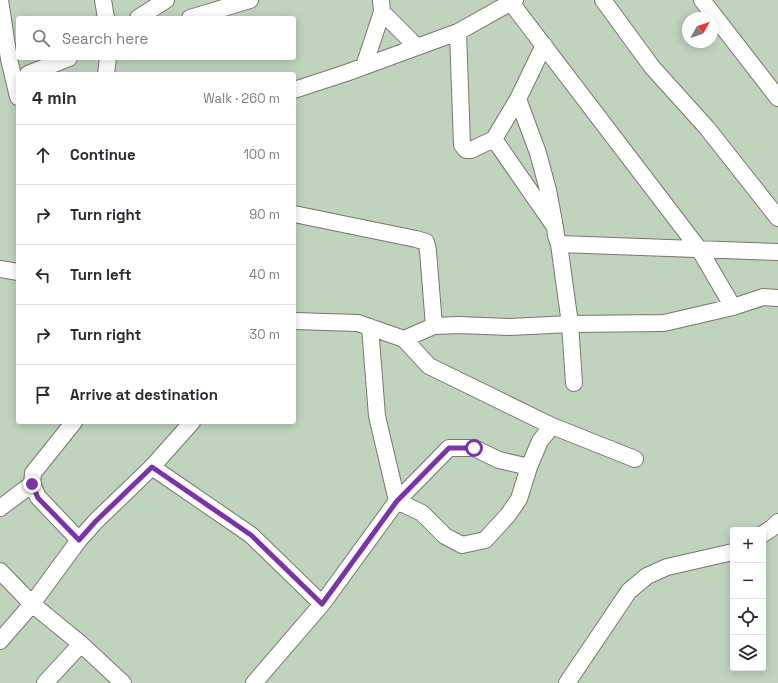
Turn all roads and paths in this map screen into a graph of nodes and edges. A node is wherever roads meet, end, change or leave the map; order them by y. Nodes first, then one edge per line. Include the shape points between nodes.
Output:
1 (0, 0) edge
2 (103, 0) edge
3 (166, 0) edge
4 (250, 0) edge
5 (603, 0) edge
6 (702, 0) edge
7 (512, 1) edge
8 (381, 6) edge
9 (106, 16) edge
10 (141, 16) edge
11 (197, 16) edge
12 (458, 32) junction
13 (544, 45) junction
14 (417, 47) junction
15 (5, 60) edge
16 (64, 60) edge
17 (108, 60) edge
18 (364, 66) junction
19 (16, 72) edge
20 (33, 72) edge
21 (106, 72) edge
22 (296, 89) edge
23 (778, 98) edge
24 (518, 99) junction
25 (494, 138) junction
26 (296, 214) edge
27 (778, 218) edge
28 (555, 227) junction
29 (559, 244) junction
30 (699, 250) junction
31 (778, 252) edge
32 (0, 269) edge
33 (16, 272) edge
34 (778, 298) edge
35 (733, 307) junction
36 (296, 321) edge
37 (570, 324) junction
38 (434, 326) junction
39 (370, 327) junction
40 (404, 339) junction
41 (574, 383) dead end
42 (72, 424) edge
43 (190, 424) edge
44 (552, 426) junction
45 (636, 459) dead end
46 (152, 467) junction
47 (529, 467) junction
48 (32, 484) junction
49 (397, 501) junction
50 (0, 508) edge
51 (778, 522) edge
52 (766, 532) edge
53 (79, 540) junction
54 (730, 553) edge
55 (0, 571) edge
56 (32, 604) junction
57 (322, 604) junction
58 (0, 640) edge
59 (80, 644) junction
60 (121, 682) edge
61 (45, 683) edge
62 (254, 683) edge
63 (567, 683) edge

1 - 15 street
2 - 9 street
3 - 10 street
4 - 11 street
5 - 27 street via 652,67 707,128
6 - 23 street
7 - 12 street
7 - 13 street
8 - 14 street
8 - 18 street
12 - 14 street
12 - 25 street via 462,145 466,150 471,150
13 - 24 street
13 - 30 street
14 - 18 street
15 - 19 street
16 - 20 street
17 - 21 street
18 - 22 street
24 - 25 street
24 - 28 street via 538,153
25 - 28 street
26 - 38 street via 426,242
28 - 29 street
29 - 30 street
29 - 37 street
30 - 31 street
30 - 35 street
32 - 33 street
34 - 35 street via 763,297
35 - 37 street via 664,323
36 - 39 street via 358,324
37 - 38 street via 510,327
37 - 41 street
38 - 40 street
39 - 40 street
39 - 49 street via 377,416
40 - 44 street via 429,366
42 - 48 street via 32,474
43 - 46 street
44 - 45 street
44 - 47 street via 540,441
46 - 53 street
46 - 57 street via 251,535
47 - 49 street via 499,460 474,448 449,448
47 - 49 street via 519,499 485,540 462,545 445,536 422,513
48 - 50 street
48 - 53 street via 38,498
49 - 57 street
51 - 52 street
53 - 56 street
54 - 63 street via 667,567 647,576 629,591
55 - 56 street
56 - 58 street
56 - 59 street
57 - 62 street
59 - 60 street
59 - 61 street

